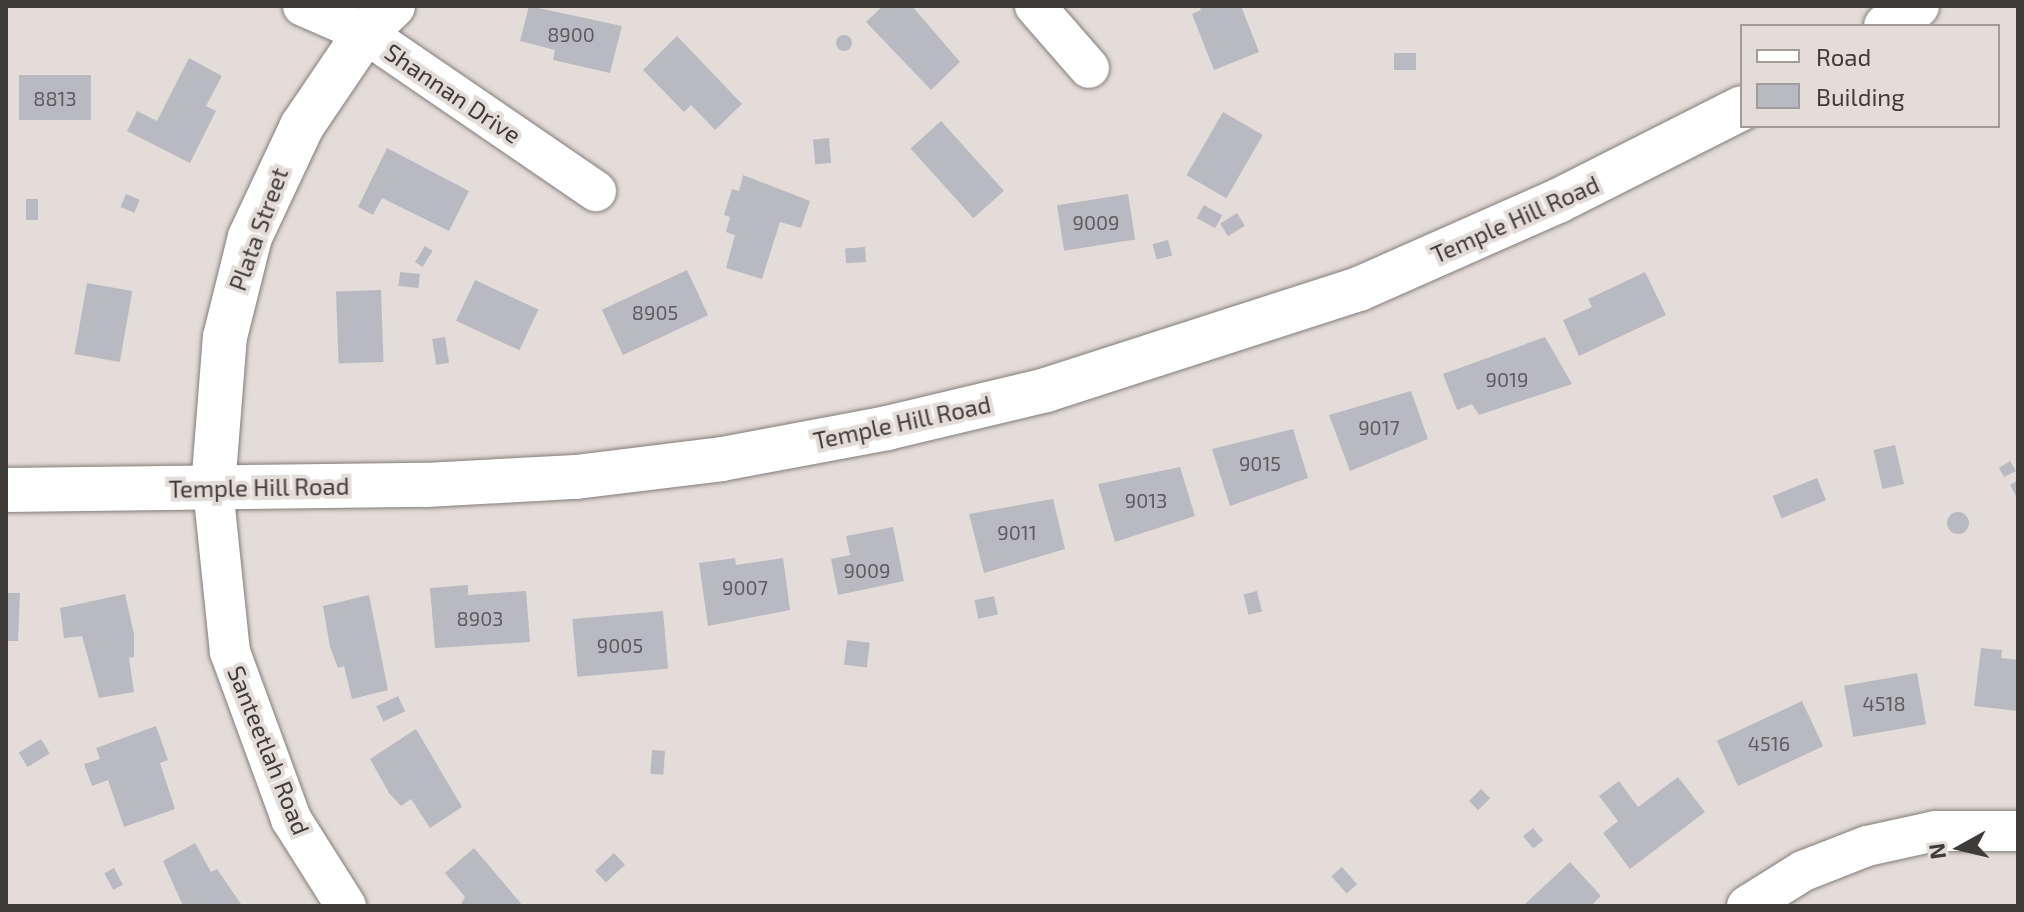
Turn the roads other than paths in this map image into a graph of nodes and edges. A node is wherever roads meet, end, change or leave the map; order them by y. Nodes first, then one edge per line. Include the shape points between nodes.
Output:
1 (303, 6) edge
2 (1035, 6) edge
3 (1917, 6) edge
4 (379, 19) edge
5 (1889, 24) edge
6 (1089, 68) dead end
7 (1740, 109) edge
8 (596, 191) dead end
9 (213, 488) junction
10 (6, 490) edge
11 (2018, 831) edge
12 (346, 906) edge
13 (1747, 906) edge

1 - 4 street, Shannan Drive
2 - 6 street
3 - 5 main road
4 - 8 street, Shannan Drive
4 - 9 main road, Plata Street via 285,155 250,237 225,337
7 - 9 main road, Temple Hill Road via 1572,194 1359,289 1031,394 722,459 576,477
9 - 10 main road, Temple Hill Road
9 - 12 street, Santeetlah Road via 230,652 291,819
11 - 13 street via 1935,831 1867,846 1803,871

